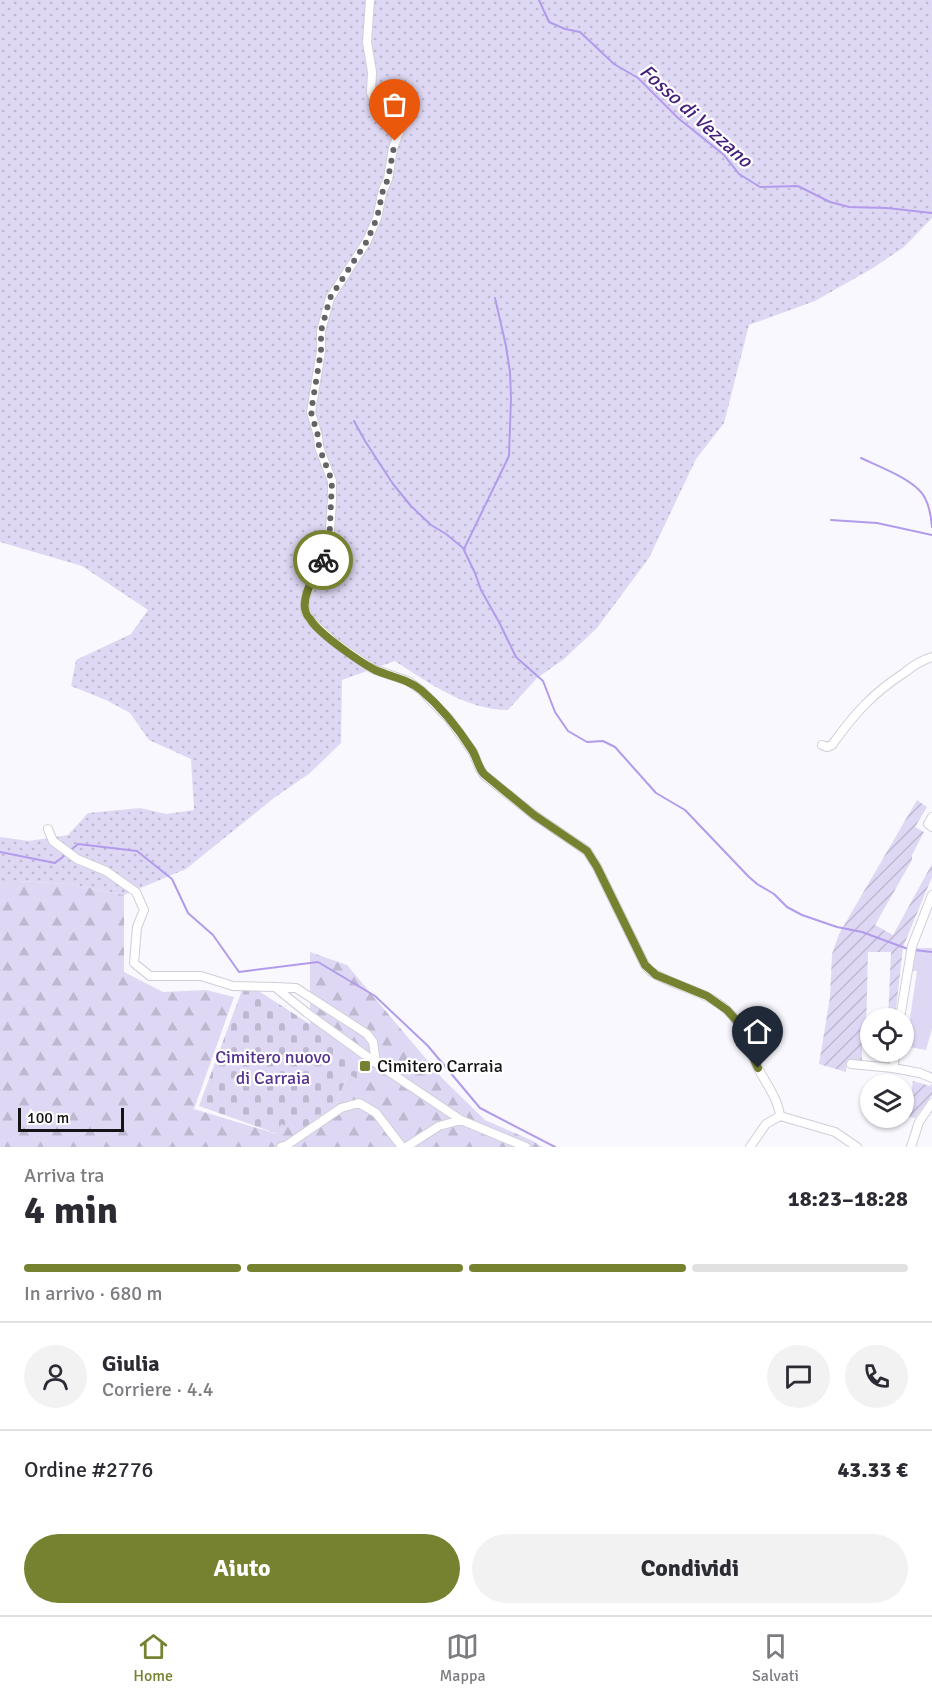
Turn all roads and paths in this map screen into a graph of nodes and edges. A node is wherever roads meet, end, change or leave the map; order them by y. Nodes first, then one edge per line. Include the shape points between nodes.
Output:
1 (370, 0) edge
2 (932, 657) edge
3 (822, 745) dead end
4 (932, 817) edge
5 (932, 827) edge
6 (48, 829) dead end
7 (932, 895) edge
8 (275, 987) junction
9 (902, 1008) edge
10 (341, 1017) junction
11 (332, 1031) junction
12 (894, 1062) edge
13 (376, 1063) junction
14 (852, 1064) dead end
15 (893, 1068) junction
16 (932, 1078) edge
17 (932, 1103) edge
18 (780, 1116) junction
19 (461, 1120) junction
20 (281, 1147) edge
21 (404, 1147) edge
22 (526, 1147) edge
23 (750, 1147) edge
24 (857, 1147) edge
25 (911, 1147) edge

1 - 18 street via 367,42 371,93 378,110 400,130 377,218 367,241 330,298 323,322 311,412 332,481 329,547 307,593 305,610 310,620 334,642 373,669 408,681 421,690 449,719 484,774 587,851 650,971 707,996 736,1020 778,1104
2 - 3 street via 890,682 863,704 832,745
4 - 5 street via 928,824
6 - 8 street via 53,841 77,859 106,871 136,892 144,910 137,927 134,963 150,976 201,976 233,986
7 - 9 street via 912,946
8 - 10 street via 296,988
8 - 11 street
10 - 11 street
10 - 13 street via 367,1034 373,1042
11 - 13 street
12 - 15 street
13 - 19 street
14 - 15 street
15 - 16 street
17 - 25 street via 919,1122
18 - 23 street via 766,1124
18 - 24 street via 835,1132
19 - 21 street via 440,1126
19 - 22 street
20 - 21 street via 341,1108 359,1103 376,1113

